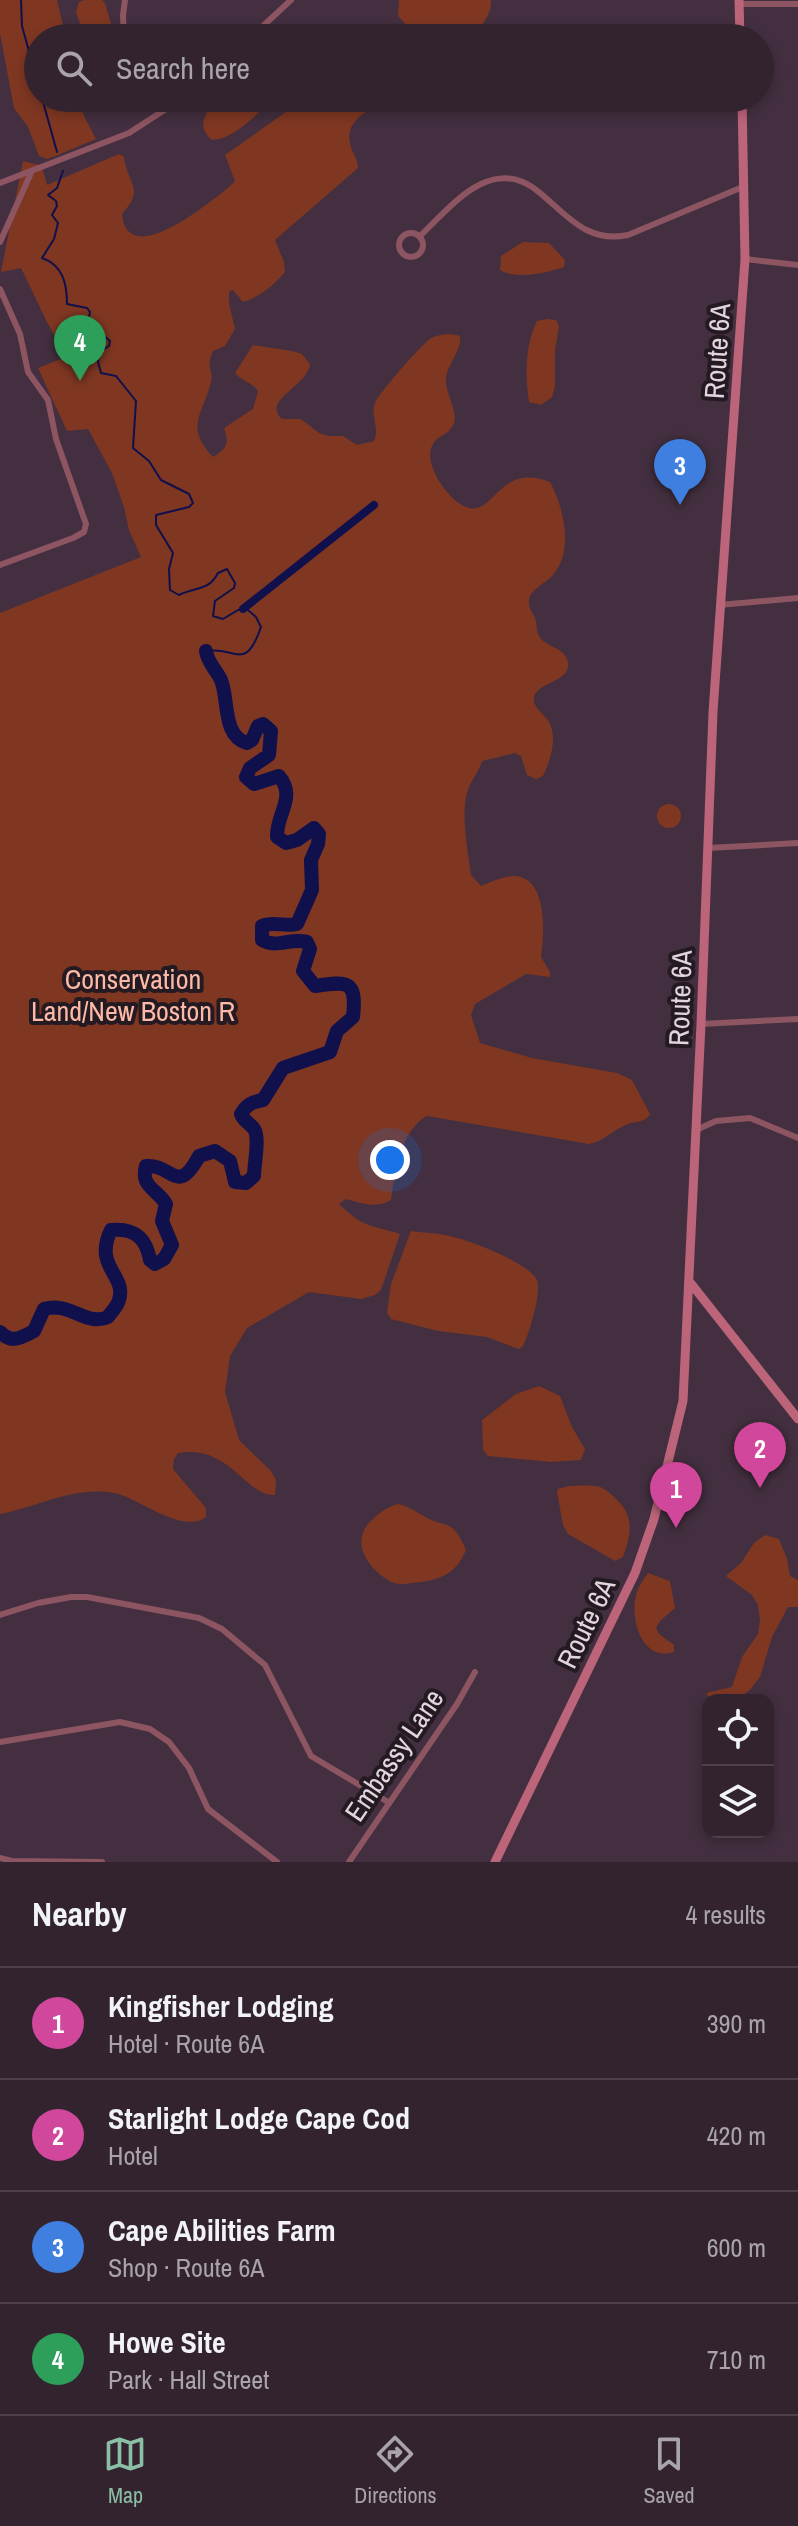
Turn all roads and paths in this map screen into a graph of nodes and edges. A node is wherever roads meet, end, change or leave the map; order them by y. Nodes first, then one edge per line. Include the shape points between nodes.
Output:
1 (125, 0) edge
2 (291, 0) edge
3 (739, 2) edge
4 (798, 4) edge
5 (123, 24) edge
6 (265, 24) edge
7 (740, 24) edge
8 (158, 112) edge
9 (742, 112) edge
10 (31, 173) junction
11 (0, 183) edge
12 (745, 186) junction
13 (420, 236) junction
14 (0, 242) edge
15 (745, 259) junction
16 (798, 265) edge
17 (0, 289) edge
18 (0, 565) edge
19 (798, 598) edge
20 (719, 605) junction
21 (798, 843) edge
22 (708, 848) junction
23 (798, 1019) edge
24 (701, 1024) junction
25 (696, 1130) junction
26 (798, 1138) edge
27 (689, 1281) junction
28 (798, 1419) edge
29 (0, 1615) edge
30 (475, 1672) dead end
31 (0, 1742) edge
32 (388, 1802) junction
33 (0, 1858) edge
34 (102, 1862) edge
35 (277, 1862) edge
36 (349, 1862) edge
37 (495, 1862) edge

1 - 5 street
2 - 6 street
3 - 4 street
3 - 7 main road
8 - 10 street via 129,133
9 - 12 main road, Route 6A
10 - 11 street
10 - 14 street
12 - 13 street via 628,235 609,237 576,226 536,188 494,180 473,188
12 - 15 main road, Route 6A
13 - 13 street via 402,236 402,253 418,255
15 - 16 street
15 - 20 main road, Route 6A
17 - 18 street via 20,334 28,373 48,400 86,524 76,537
19 - 20 street
20 - 22 main road, Route 6A
21 - 22 street
22 - 24 main road, Route 6A
23 - 24 street
24 - 25 main road, Route 6A
25 - 26 street via 740,1118
25 - 27 main road, Route 6A
27 - 28 main road
27 - 37 main road, Route 6A via 680,1417 643,1552
29 - 32 street via 38,1603 87,1597 211,1624 265,1665 311,1756
30 - 32 street, Embassy Lane
31 - 35 street via 120,1722 150,1729 169,1742 189,1768 208,1809
32 - 36 street, Embassy Lane
33 - 34 street

